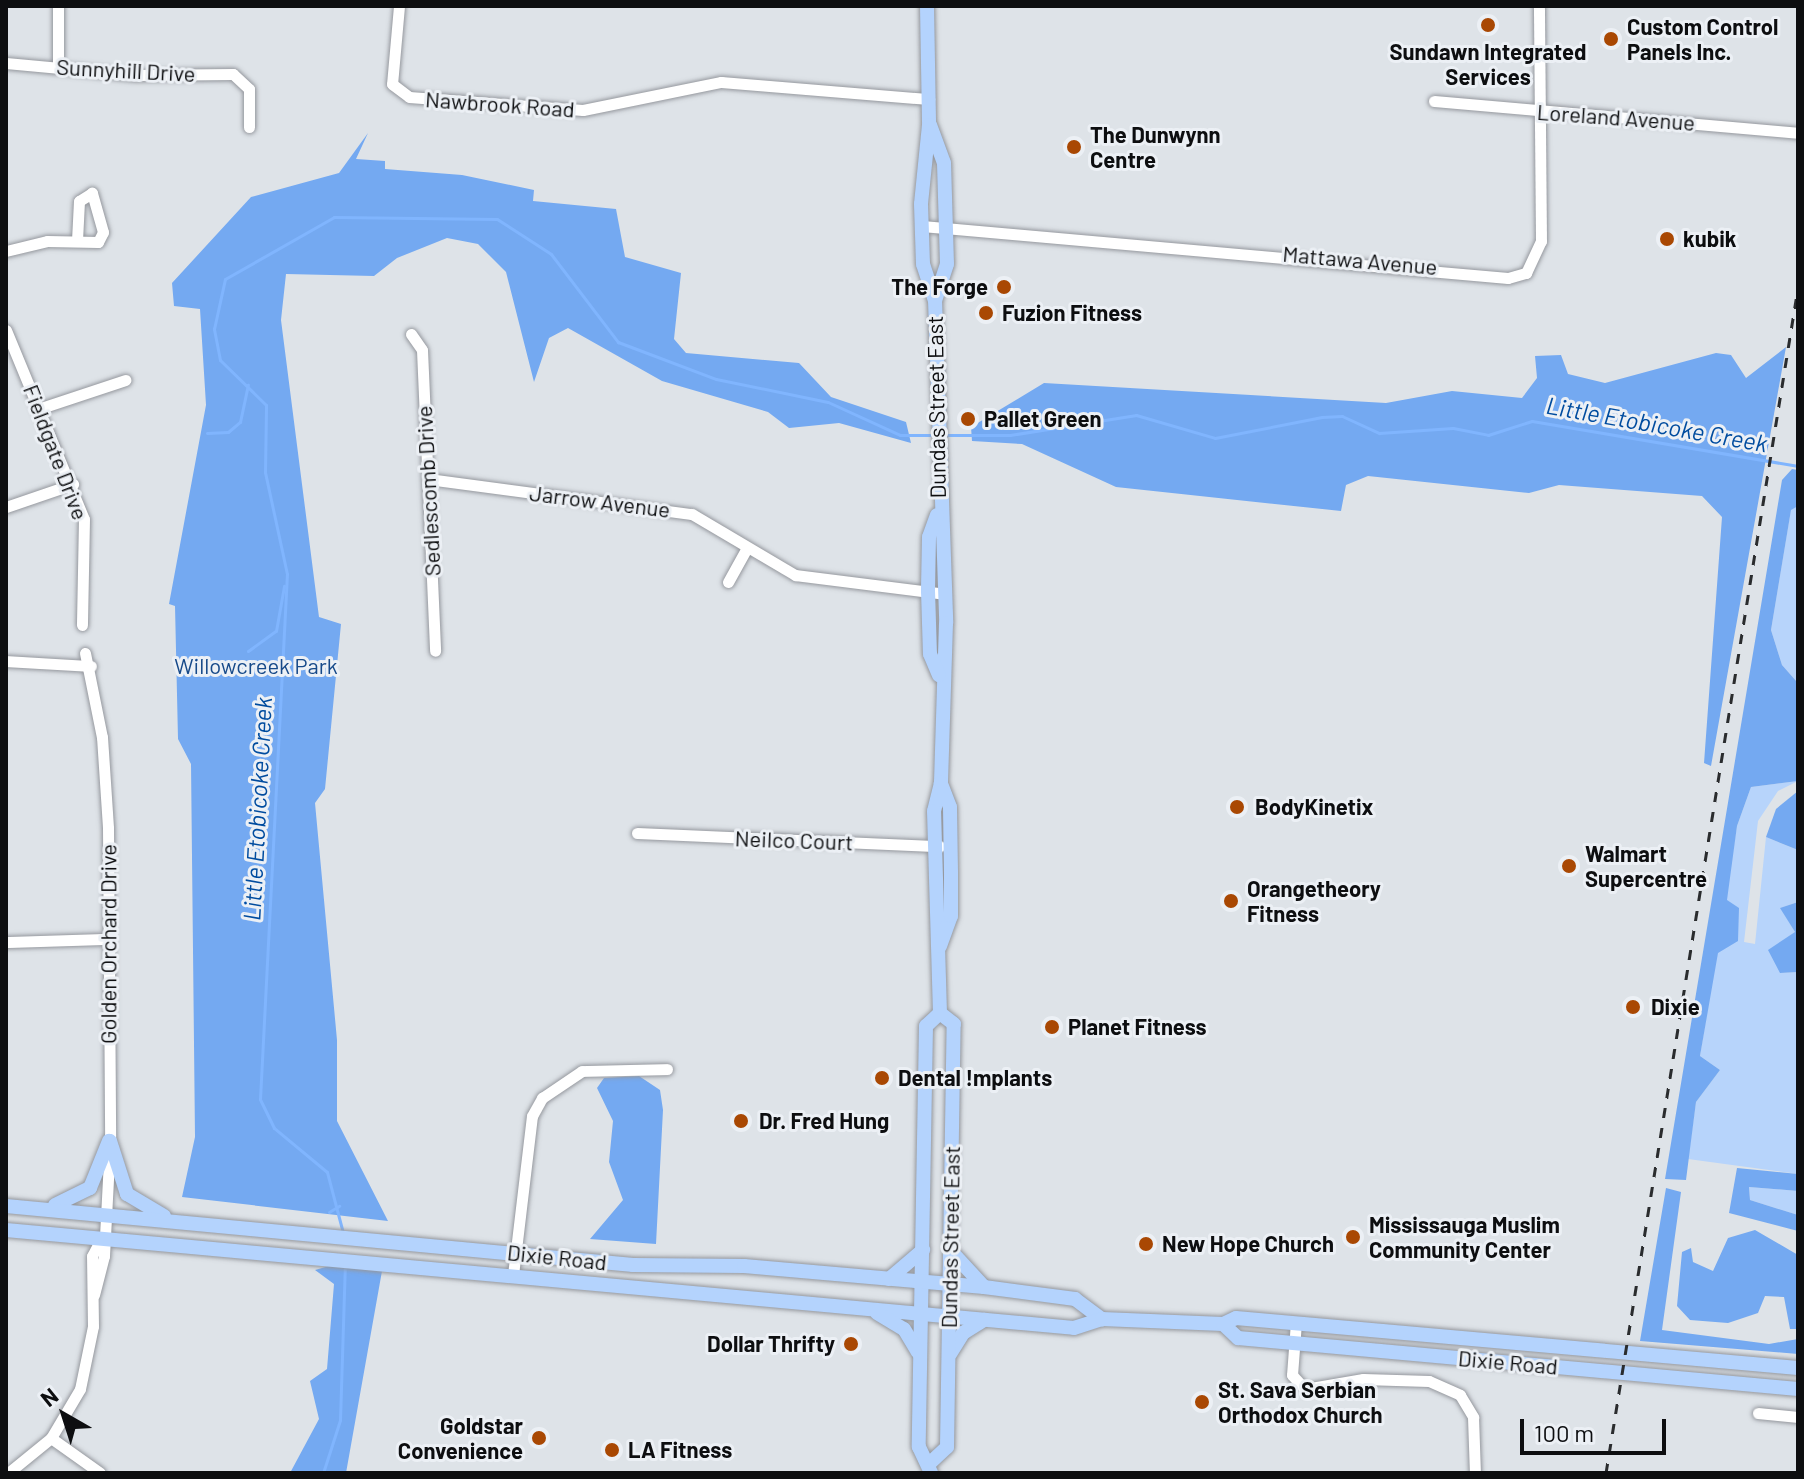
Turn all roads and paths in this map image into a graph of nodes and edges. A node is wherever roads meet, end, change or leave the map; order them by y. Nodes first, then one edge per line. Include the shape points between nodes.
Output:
1 (58, 6) edge
2 (399, 6) edge
3 (927, 6) edge
4 (1539, 6) edge
5 (6, 63) edge
6 (58, 66) junction
7 (929, 99) junction
8 (1434, 101) dead end
9 (1538, 112) junction
10 (929, 125) junction
11 (249, 127) dead end
12 (1798, 133) edge
13 (922, 226) junction
14 (945, 227) junction
15 (77, 241) dead end
16 (6, 251) edge
17 (935, 300) junction
18 (6, 330) edge
19 (411, 334) dead end
20 (125, 380) dead end
21 (41, 408) junction
22 (428, 479) junction
23 (73, 484) junction
24 (6, 507) edge
25 (937, 514) junction
26 (746, 549) junction
27 (728, 582) dead end
28 (928, 591) junction
29 (946, 594) junction
30 (82, 625) dead end
31 (435, 651) dead end
32 (85, 653) dead end
33 (6, 661) edge
34 (91, 666) junction
35 (939, 675) junction
36 (941, 783) junction
37 (637, 833) dead end
38 (934, 845) junction
39 (952, 847) junction
40 (106, 939) junction
41 (6, 942) edge
42 (940, 946) junction
43 (940, 1013) junction
44 (667, 1069) dead end
45 (110, 1141) junction
46 (6, 1206) edge
47 (40, 1209) junction
48 (105, 1214) junction
49 (171, 1219) junction
50 (6, 1230) edge
51 (102, 1237) junction
52 (923, 1250) junction
53 (950, 1250) junction
54 (517, 1253) junction
55 (513, 1275) junction
56 (889, 1279) junction
57 (922, 1282) junction
58 (949, 1284) junction
59 (984, 1287) junction
60 (873, 1310) junction
61 (921, 1315) junction
62 (949, 1317) junction
63 (1102, 1319) junction
64 (984, 1320) junction
65 (1296, 1322) junction
66 (1223, 1324) junction
67 (1293, 1343) junction
68 (921, 1357) junction
69 (948, 1358) junction
70 (1798, 1368) edge
71 (1798, 1389) edge
72 (1758, 1413) dead end
73 (1798, 1417) edge
74 (51, 1438) junction
75 (931, 1467) edge
76 (8, 1473) edge
77 (100, 1473) edge
78 (1475, 1473) edge

1 - 6 street
2 - 7 street, Nawbrook Road via 392,84 409,97 575,111 640,104 721,82
3 - 7 main road, Dundas Street East
4 - 9 street, Mattawa Avenue
5 - 6 street, Sunnyhill Drive
6 - 11 street, Sunnyhill Drive via 236,75 249,89
7 - 10 main road, Dundas Street East
8 - 9 street, Loreland Avenue
9 - 12 street, Loreland Avenue
9 - 14 street, Mattawa Avenue via 1539,250 1526,273 1508,278
10 - 13 main road, Dundas Street East via 920,159
10 - 14 main road, Dundas Street East via 944,163
13 - 14 street, Mattawa Avenue
13 - 17 main road, Dundas Street East
14 - 17 main road, Dundas Street East via 947,264
15 - 16 street
17 - 25 main road, Dundas Street East
18 - 21 street, Fieldgate Drive
19 - 22 street, Sedlescomb Drive via 422,350
20 - 21 street
21 - 23 street, Fieldgate Drive
22 - 26 street, Jarrow Avenue via 692,514
22 - 31 street, Sedlescomb Drive
23 - 24 street
23 - 30 street, Fieldgate Drive via 88,537
25 - 28 main road, Dundas Street East via 929,537
25 - 29 main road, Dundas Street East
26 - 27 street
26 - 28 street, Jarrow Avenue via 817,580
28 - 29 street, Jarrow Avenue
28 - 35 main road, Dundas Street East via 930,654
29 - 35 main road, Dundas Street East
32 - 34 street, Golden Orchard Drive
33 - 34 street
34 - 40 street, Golden Orchard Drive via 106,776
35 - 36 main road, Dundas Street East
36 - 38 main road, Dundas Street East
36 - 39 main road, Dundas Street East
37 - 38 street, Neilco Court
38 - 39 street, Neilco Court
38 - 42 main road, Dundas Street East
39 - 42 main road, Dundas Street East via 951,916
40 - 41 street
40 - 45 street, Golden Orchard Drive
42 - 43 main road, Dundas Street East
43 - 52 main road, Dundas Street East via 926,1026
43 - 53 main road, Dundas Street East via 954,1024
44 - 54 street via 582,1071 542,1098 532,1116
45 - 47 main road via 90,1188
45 - 48 street, Golden Orchard Drive
45 - 49 main road via 127,1194
46 - 47 main road, Dixie Road
47 - 48 main road, Dixie Road
48 - 49 main road, Dixie Road
48 - 51 street, Golden Orchard Drive
49 - 54 main road, Dixie Road
50 - 51 main road, Dixie Road
51 - 55 main road, Dixie Road
51 - 74 street, Golden Orchard Drive via 92,1256 94,1295 80,1389
52 - 56 main road
52 - 57 main road, Dundas Street East
53 - 58 main road, Dundas Street East
53 - 59 main road
54 - 55 street
54 - 56 main road, Dixie Road
55 - 60 main road, Dixie Road
56 - 57 main road, Dixie Road
57 - 58 main road, Dixie Road
57 - 61 main road, Dundas Street East
58 - 59 main road, Dixie Road
58 - 62 main road, Dundas Street East
59 - 63 main road, Dixie Road via 1075,1299
60 - 61 main road, Dixie Road
60 - 68 main road via 904,1329
61 - 62 main road, Dixie Road
61 - 68 main road, Dundas Street East
62 - 64 main road, Dixie Road
62 - 69 main road, Dundas Street East
63 - 64 main road, Dixie Road via 1074,1328
63 - 66 main road, Dixie Road
64 - 69 main road via 963,1333
65 - 66 main road, Dixie Road via 1236,1318
65 - 67 street
65 - 70 main road, Dixie Road
66 - 67 main road, Dixie Road via 1238,1338
67 - 71 main road, Dixie Road
67 - 78 street via 1292,1375 1305,1389 1376,1380 1429,1381 1460,1395 1473,1417
68 - 75 main road, Dundas Street East via 919,1447
69 - 75 main road, Dundas Street East via 947,1447
72 - 73 street
74 - 76 street, Golden Orchard Drive
74 - 77 street

